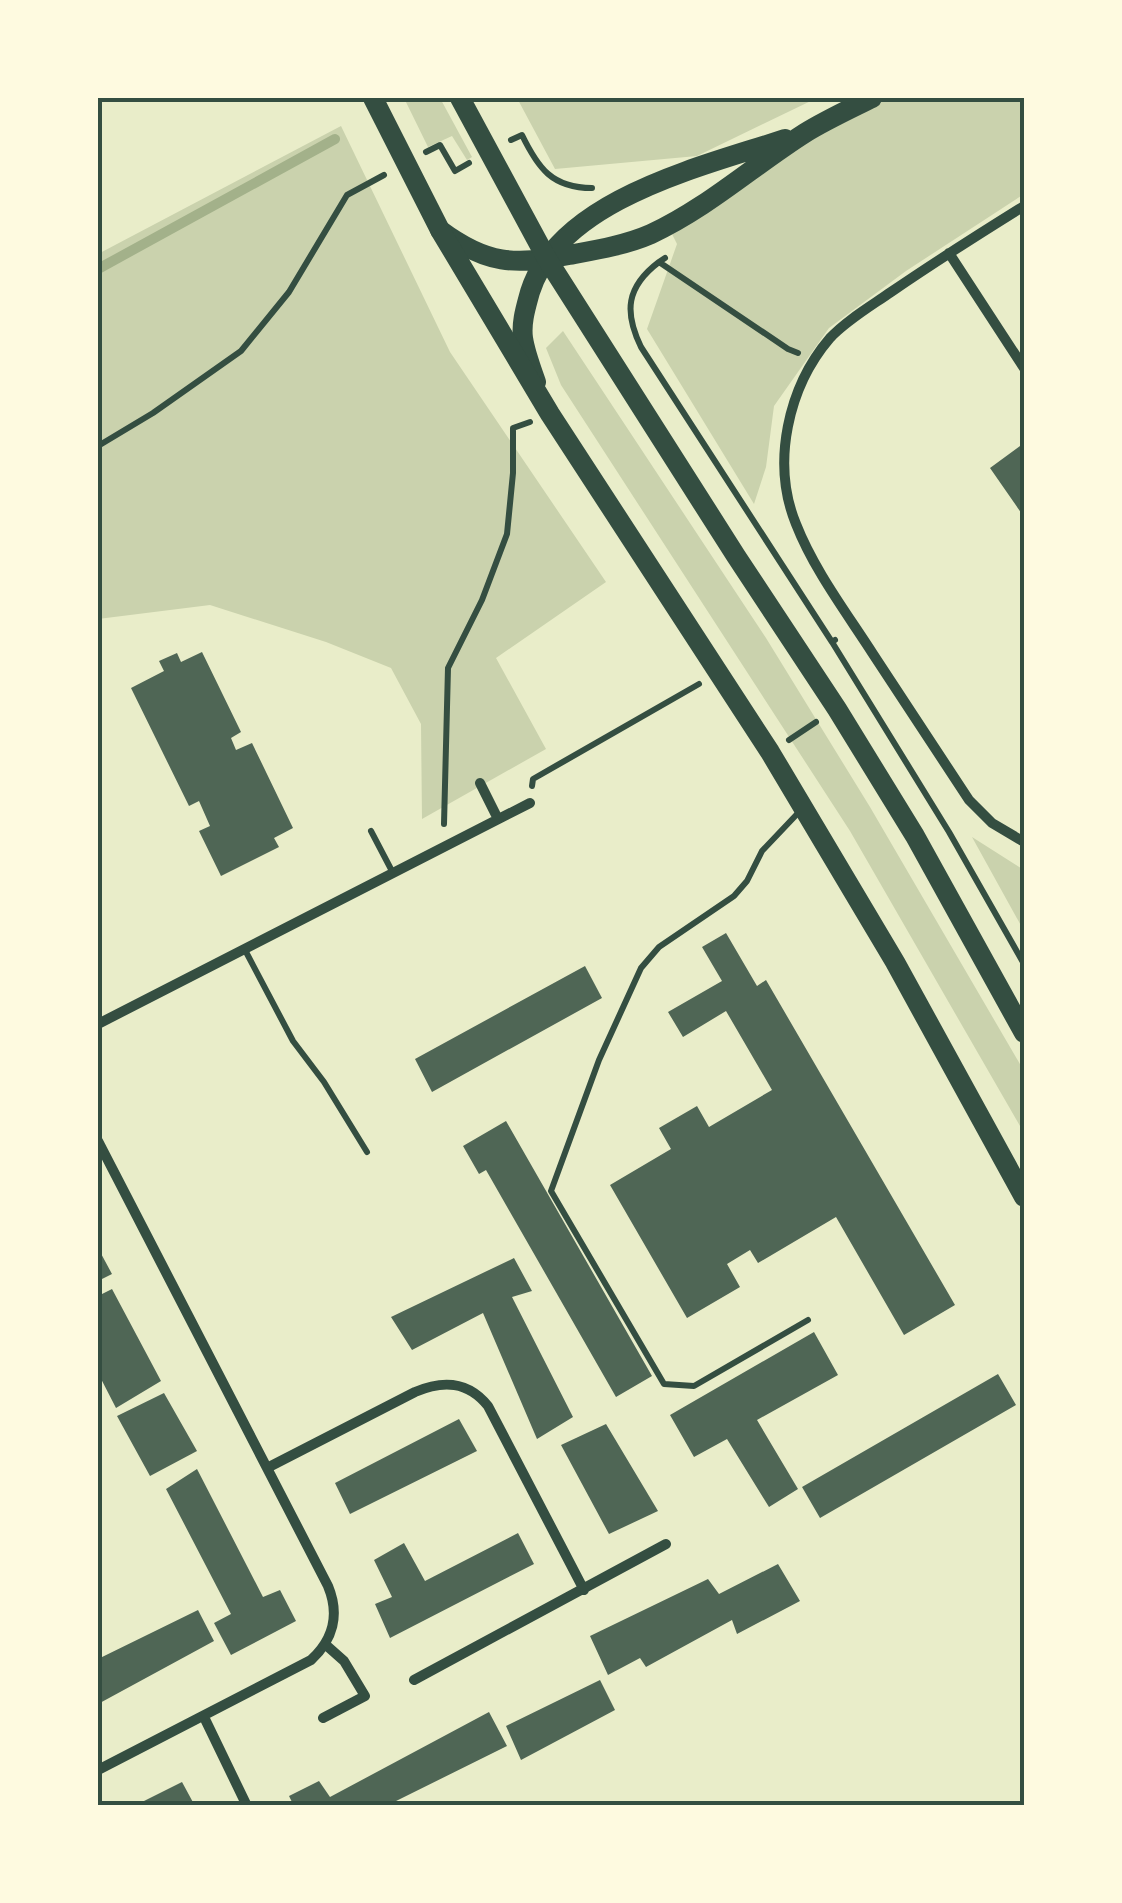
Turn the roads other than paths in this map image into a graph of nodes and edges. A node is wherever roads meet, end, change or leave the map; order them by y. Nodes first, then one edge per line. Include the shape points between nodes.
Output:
1 (373, 98) edge
2 (460, 98) edge
3 (872, 98) edge
4 (806, 132) junction
5 (1024, 206) edge
6 (440, 230) junction
7 (949, 252) junction
8 (547, 259) junction
9 (1024, 368) edge
10 (545, 406) junction
11 (480, 784) dead end
12 (530, 803) road end
13 (803, 808) junction
14 (498, 820) junction
15 (371, 831) dead end
16 (1024, 842) edge
17 (393, 873) junction
18 (244, 949) junction
19 (98, 1024) edge
20 (1024, 1032) edge
21 (98, 1141) edge
22 (367, 1152) dead end
23 (1024, 1197) edge
24 (808, 1320) dead end
25 (267, 1468) junction
26 (666, 1544) dead end
27 (584, 1590) junction
28 (326, 1645) junction
29 (414, 1680) dead end
30 (204, 1716) junction
31 (322, 1718) dead end
32 (98, 1770) edge
33 (247, 1806) edge

1 - 6 main road
2 - 8 main road
3 - 4 main road
4 - 8 main road via 658,231
4 - 8 main road via 620,200 570,233
5 - 7 street
6 - 8 main road via 492,258
6 - 10 main road
7 - 9 street
7 - 16 street via 856,316 815,360 786,435 787,492 806,548 969,800
8 - 10 main road via 524,312 523,338
8 - 20 main road via 837,709
10 - 13 main road
11 - 14 street
12 - 14 street
13 - 23 main road
13 - 24 lane via 762,851 734,896 659,946 641,968 551,1191 664,1384 694,1386
14 - 17 street
15 - 17 lane
17 - 18 street
18 - 19 street
18 - 22 lane via 293,1041
21 - 25 street
25 - 27 street via 427,1386 460,1385 488,1406
25 - 28 street via 332,1596 335,1616
26 - 27 street
27 - 29 street
28 - 30 street via 301,1667
28 - 31 street via 365,1696
30 - 32 street
30 - 33 street

